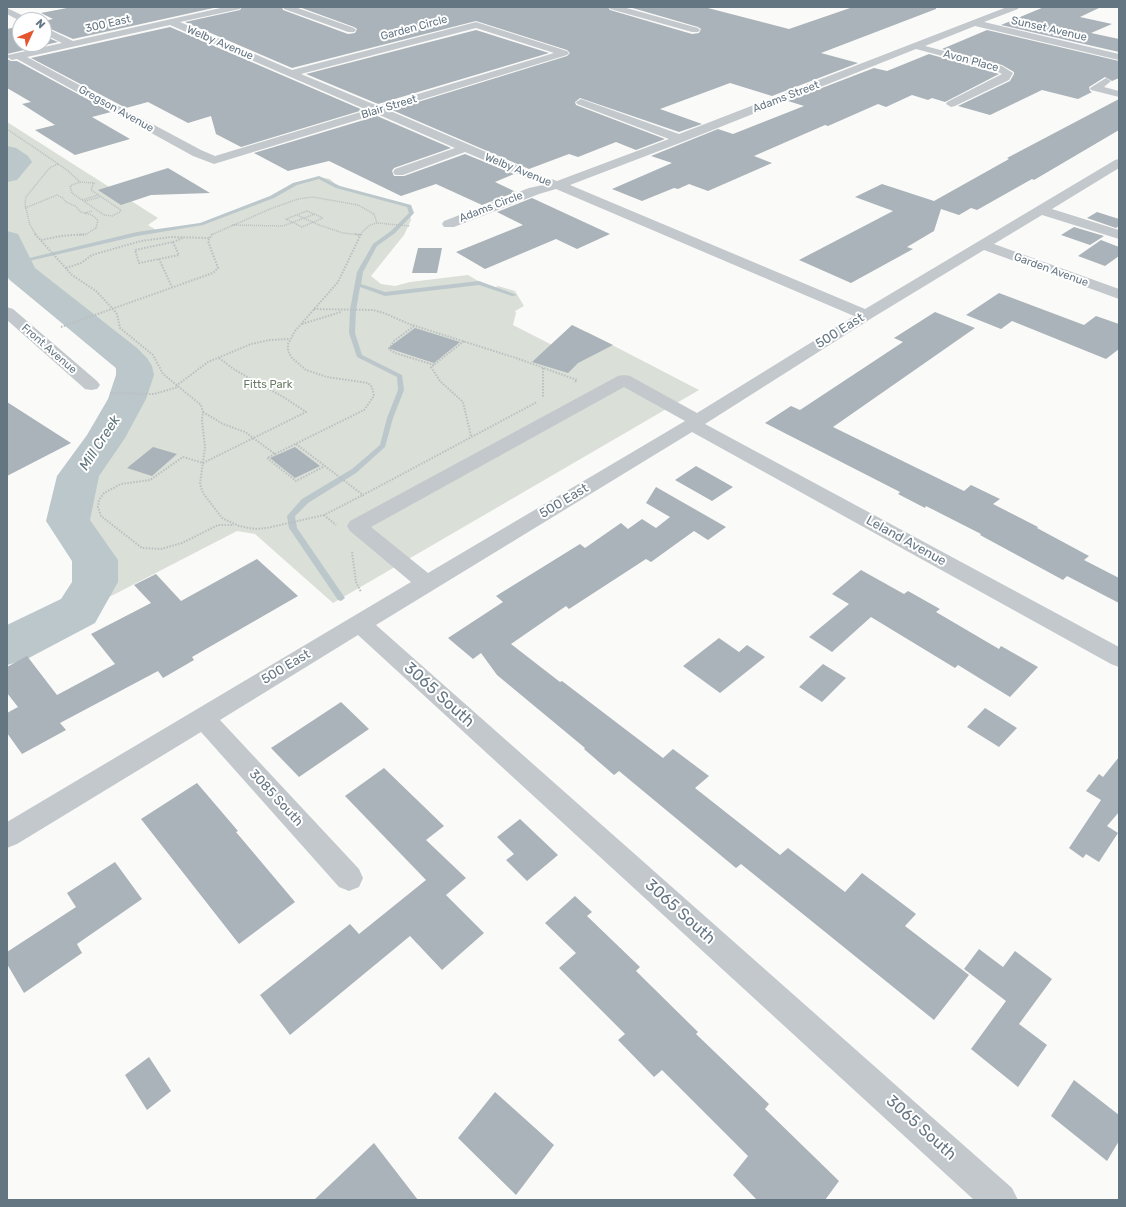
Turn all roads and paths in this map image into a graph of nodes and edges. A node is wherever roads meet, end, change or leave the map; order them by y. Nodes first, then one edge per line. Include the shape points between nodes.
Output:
1 (237, 7) edge
2 (287, 7) edge
3 (613, 7) edge
4 (1015, 7) edge
5 (222, 8) edge
6 (171, 22) junction
7 (974, 23) junction
8 (351, 30) dead end
9 (695, 30) dead end
10 (52, 34) edge
11 (72, 44) junction
12 (915, 46) junction
13 (564, 53) joint
14 (19, 56) junction
15 (1119, 57) edge
16 (7, 58) edge
17 (292, 74) junction
18 (1106, 81) dead end
19 (1119, 94) edge
20 (581, 102) dead end
21 (951, 104) dead end
22 (377, 110) junction
23 (7, 129) edge
24 (681, 139) junction
25 (466, 148) junction
26 (214, 160) joint
27 (1119, 163) edge
28 (58, 164) junction
29 (398, 172) dead end
30 (80, 182) junction
31 (556, 185) junction
32 (99, 196) junction
33 (83, 201) junction
34 (25, 208) junction
35 (1041, 210) junction
36 (92, 211) dead end
37 (85, 213) junction
38 (315, 214) junction
39 (296, 215) junction
40 (305, 219) junction
41 (313, 222) junction
42 (294, 223) junction
43 (377, 223) junction
44 (449, 224) dead end
45 (232, 225) junction
46 (410, 226) dead end
47 (360, 235) junction
48 (1119, 235) edge
49 (186, 237) junction
50 (209, 238) junction
51 (41, 240) junction
52 (173, 242) junction
53 (982, 245) junction
54 (158, 259) junction
55 (66, 268) junction
56 (172, 288) junction
57 (1119, 294) edge
58 (112, 308) junction
59 (314, 309) junction
60 (344, 311) junction
61 (7, 312) edge
62 (866, 315) junction
63 (301, 324) junction
64 (415, 326) junction
65 (61, 327) dead end
66 (290, 339) junction
67 (464, 341) junction
68 (218, 358) junction
69 (434, 365) junction
70 (543, 368) junction
71 (570, 384) dead end
72 (91, 385) dead end
73 (177, 386) junction
74 (115, 394) dead end
75 (203, 412) junction
76 (695, 422) junction
77 (471, 436) junction
78 (254, 437) junction
79 (296, 444) junction
80 (275, 454) junction
81 (203, 463) junction
82 (325, 466) junction
83 (362, 495) junction
84 (238, 526) junction
85 (352, 546) dead end
86 (426, 583) junction
87 (360, 592) dead end
88 (359, 623) junction
89 (1119, 658) edge
90 (203, 718) junction
91 (7, 836) edge
92 (349, 878) dead end
93 (1000, 1200) edge

1 - 5 street, 300 East
2 - 8 street
3 - 9 street
4 - 7 street, Adams Street
5 - 6 street, 300 East
6 - 11 street, 300 East
6 - 17 street, Welby Avenue
7 - 12 street, Adams Street
7 - 15 street, Sunset Avenue
10 - 11 street
11 - 14 street, 300 East
12 - 21 street, Avon Place via 998,68 1008,73 1005,78
12 - 24 street, Adams Street
13 - 17 street, Garden Circle via 476,25
13 - 22 street, Blair Street
14 - 16 street, 300 East
14 - 26 street, Gregson Avenue
17 - 22 street, Welby Avenue
18 - 19 street via 1095,88
20 - 24 street
22 - 25 street, Welby Avenue
22 - 26 street, Blair Street
23 - 28 path
24 - 31 street, Adams Street
25 - 29 street
25 - 31 street, Welby Avenue
27 - 35 street, 500 East
28 - 30 path
28 - 34 path via 47,171 26,197
30 - 32 path via 94,183 91,190
30 - 33 path via 72,185 70,189
31 - 44 street, Adams Circle
31 - 62 street, Welby Avenue
32 - 33 path
32 - 33 path via 120,212 112,216 104,215
34 - 37 path via 57,195
34 - 51 path via 30,225
35 - 48 street
35 - 53 street, 500 East
36 - 37 path
37 - 51 path via 98,220 96,228 89,234
38 - 39 path via 308,211
38 - 40 path
38 - 41 path via 323,218
39 - 40 path
39 - 42 path via 286,219
40 - 41 path
40 - 42 path
41 - 42 path via 302,227
41 - 47 path via 347,235
42 - 45 path via 283,226
43 - 45 path via 374,214 365,208 313,197 288,203
43 - 46 path
43 - 47 path via 366,228
45 - 50 path via 212,234
47 - 59 path via 338,282
49 - 50 path
49 - 52 path
49 - 55 path via 156,238 127,244 92,255 81,263
50 - 56 path via 210,248 217,263 216,271
51 - 55 path
52 - 54 path via 178,255
52 - 54 path via 135,250 139,263
53 - 57 street, Garden Avenue
53 - 62 street, 500 East
54 - 56 path
55 - 58 path via 79,281 96,291
56 - 58 path
58 - 65 path
58 - 73 path via 117,314 120,328 153,355 163,374
59 - 60 path
59 - 63 path
60 - 63 path
60 - 64 path via 384,313
61 - 72 street, Front Avenue
62 - 76 street, 500 East
63 - 66 path
64 - 67 path
64 - 69 path via 394,341 389,349
66 - 68 path via 260,341
66 - 79 path via 288,351 306,370 326,377 368,383 374,391 372,400 364,410
67 - 69 path
67 - 70 path
68 - 73 path via 202,366
68 - 78 path via 306,412
69 - 77 path via 431,367 440,381 463,402
70 - 71 path via 577,380
70 - 77 path via 544,398
73 - 74 path via 163,392
73 - 75 path via 201,405
75 - 78 path
75 - 81 path
76 - 86 street, 500 East
76 - 86 street, Leland Avenue via 624,380 357,526
76 - 89 street, Leland Avenue
77 - 83 path
78 - 80 path
78 - 81 path
79 - 80 path
79 - 82 path
80 - 82 path via 267,458 296,481
81 - 84 path via 200,484 203,493 222,518
81 - 84 path via 183,457 150,480 127,482 111,489 99,500 101,516 142,548 161,549 182,543 218,525
82 - 83 path
83 - 84 path via 324,515 255,529
85 - 87 path via 356,582
86 - 88 street, 500 East
88 - 90 street, 500 East
88 - 93 street, 3065 South
90 - 91 street, 500 East
90 - 92 street, 3085 South

